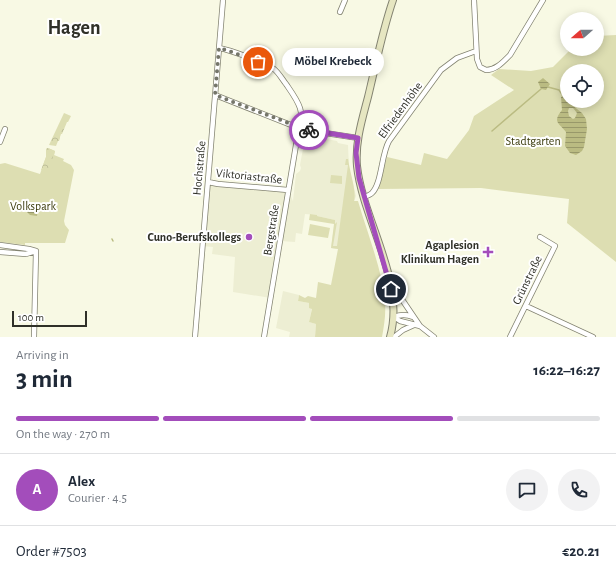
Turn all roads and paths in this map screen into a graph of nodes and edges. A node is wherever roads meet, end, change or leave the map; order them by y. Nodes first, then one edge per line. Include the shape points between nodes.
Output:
1 (223, 0) edge
2 (339, 0) edge
3 (393, 0) edge
4 (474, 0) edge
5 (543, 0) edge
6 (345, 1) edge
7 (340, 12) dead end
8 (219, 48) junction
9 (476, 51) junction
10 (215, 95) junction
11 (300, 127) junction
12 (5, 129) dead end
13 (358, 138) junction
14 (0, 142) edge
15 (208, 182) junction
16 (288, 190) junction
17 (364, 197) junction
18 (540, 237) dead end
19 (0, 246) edge
20 (36, 251) junction
21 (0, 252) edge
22 (391, 289) junction
23 (526, 306) junction
24 (394, 317) junction
25 (413, 317) junction
26 (414, 325) junction
27 (420, 326) junction
28 (34, 337) edge
29 (195, 337) edge
30 (264, 337) edge
31 (390, 337) edge
32 (394, 337) edge
33 (434, 337) edge
34 (510, 337) edge
35 (592, 337) edge

1 - 8 street, Hochstraße
2 - 6 street
3 - 13 main road via 380,42
4 - 9 street
5 - 9 street via 515,49 503,63 489,70 482,69
6 - 7 street
8 - 10 street, Hochstraße
8 - 11 street, Bergstraße via 277,71 300,108
9 - 17 street, Elfriedenhöhe via 457,58 441,70 389,141 375,189
10 - 11 street
10 - 15 street, Hochstraße
11 - 13 street
11 - 16 street, Bergstraße
12 - 14 street
13 - 17 main road via 357,166
15 - 16 street, Viktoriastraße
15 - 29 street, Hochstraße
16 - 30 street, Bergstraße
17 - 22 main road
18 - 23 street, Grünstraße via 554,246
19 - 20 street
20 - 21 street via 26,254
20 - 28 street
22 - 24 main road
22 - 25 street via 401,298
23 - 34 street, Grünstraße
23 - 35 street
24 - 25 street
24 - 26 street
24 - 31 main road
25 - 27 street
26 - 27 street
26 - 32 street
27 - 33 street

